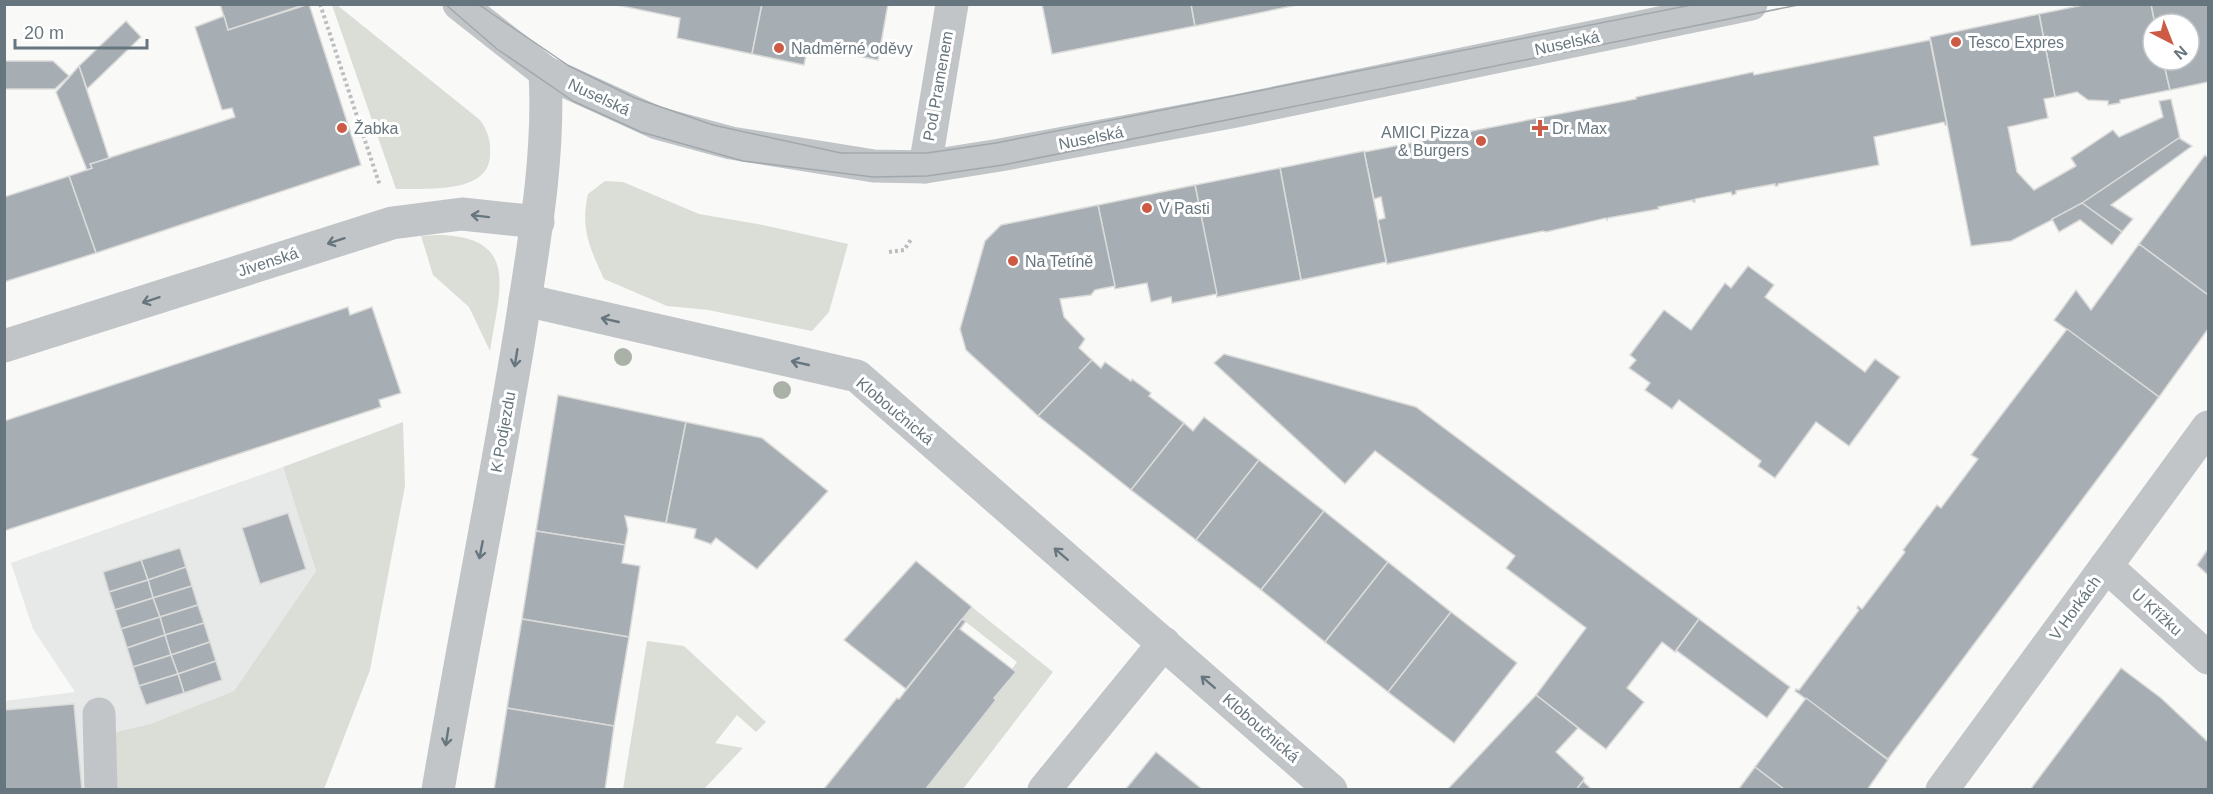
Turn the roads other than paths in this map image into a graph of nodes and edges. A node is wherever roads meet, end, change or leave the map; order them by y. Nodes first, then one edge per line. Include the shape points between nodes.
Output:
1 (459, 4) edge
2 (952, 4) edge
3 (1750, 4) edge
4 (1694, 10) edge
5 (545, 72) junction
6 (925, 167) junction
7 (538, 222) junction
8 (525, 300) junction
9 (4, 346) edge
10 (2208, 427) edge
11 (2106, 566) junction
12 (1164, 644) junction
13 (2208, 658) edge
14 (99, 714) dead end
15 (101, 789) edge
16 (438, 789) edge
17 (1044, 789) edge
18 (1331, 789) edge
19 (1942, 789) edge

1 - 5 street, Nuselská
2 - 6 street, Pod Pramenem
3 - 4 street, Nuselská
4 - 6 street, Nuselská via 1236,111
5 - 6 street, Nuselská via 657,123 731,143 874,166
5 - 7 street, K Podjezdu
7 - 8 street, K Podjezdu
7 -> 9 street, Jivenská via 462,214 392,223
12 -> 8 street, Kloboučnická via 857,376
8 -> 16 street, K Podjezdu
10 - 11 street, V Horkách
11 - 13 street, U Křížku
11 - 19 street, V Horkách
12 - 17 street
18 -> 12 street, Kloboučnická
14 - 15 street

